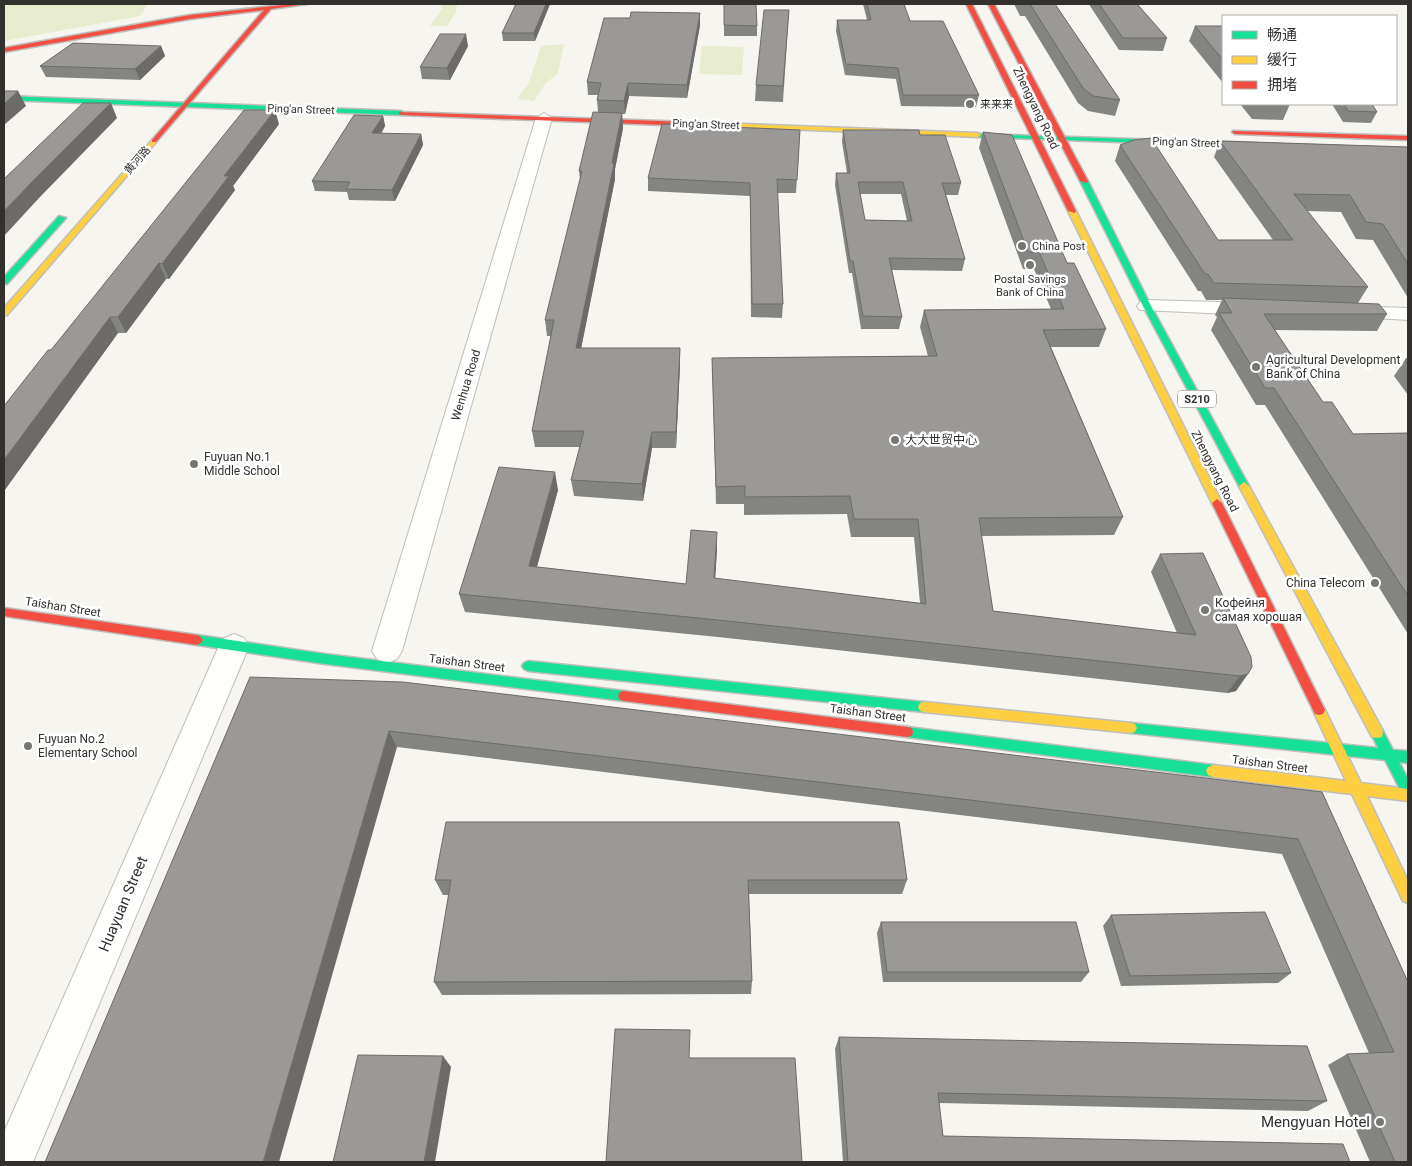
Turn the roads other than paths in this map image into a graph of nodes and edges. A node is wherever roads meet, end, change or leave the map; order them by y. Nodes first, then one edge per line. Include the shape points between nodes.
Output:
1 (304, 4) edge
2 (969, 4) edge
3 (991, 4) edge
4 (270, 7) junction
5 (254, 9) junction
6 (227, 38) dead end
7 (4, 50) edge
8 (4, 91) edge
9 (173, 96) junction
10 (4, 98) edge
11 (189, 101) junction
12 (154, 118) dead end
13 (544, 118) junction
14 (1056, 126) junction
15 (1032, 131) junction
16 (1203, 131) dead end
17 (1222, 132) dead end
18 (1062, 137) junction
19 (1408, 138) edge
20 (1368, 149) edge
21 (69, 211) dead end
22 (4, 282) edge
23 (1146, 306) junction
24 (1272, 310) edge
25 (1331, 312) edge
26 (4, 313) edge
27 (1408, 314) edge
28 (4, 612) edge
29 (234, 646) junction
30 (383, 652) joint
31 (325, 659) junction
32 (515, 664) dead end
33 (1340, 751) junction
34 (1389, 754) junction
35 (1408, 757) edge
36 (1356, 788) junction
37 (1408, 793) edge
38 (1408, 896) edge
39 (12, 1162) edge

1 - 4 main road
2 - 15 main road, Zhengyang Road
3 - 14 main road, Zhengyang Road / S210
4 - 5 main road
4 - 11 main road, 黄河路
5 - 6 main road
5 - 7 main road via 190,16
8 - 9 main road, Ping'an Street
9 - 10 main road, Ping'an Street
9 - 11 main road, Ping'an Street
9 - 12 main road
11 - 13 main road, Ping'an Street
11 - 15 main road, Ping'an Street
11 - 26 main road, 黄河路
13 - 15 main road, Ping'an Street
13 - 30 street, Wenhua Road
14 - 15 main road, Ping'an Street
14 - 16 main road, Ping'an Street
14 - 18 main road, Zhengyang Road / S210
15 - 18 main road, Ping'an Street
15 - 33 main road, Zhengyang Road
17 - 19 main road, Ping'an Street
18 - 20 main road, Ping'an Street
18 - 23 main road, Zhengyang Road / S210
21 - 22 main road
23 - 24 street
23 - 34 main road, Zhengyang Road / S210
25 - 27 street
28 - 29 main road, Taishan Street
29 - 31 main road, Taishan Street
29 - 39 street, Huayuan Street
30 - 31 main road, Taishan Street
31 - 36 main road, Taishan Street
32 - 33 main road, Taishan Street
33 - 34 main road, Taishan Street
33 - 36 main road, Zhengyang Road
34 - 35 main road, Taishan Street
34 - 37 main road, Zhengyang Road / S210
36 - 37 main road, Taishan Street
36 - 38 main road, Zhengyang Road

